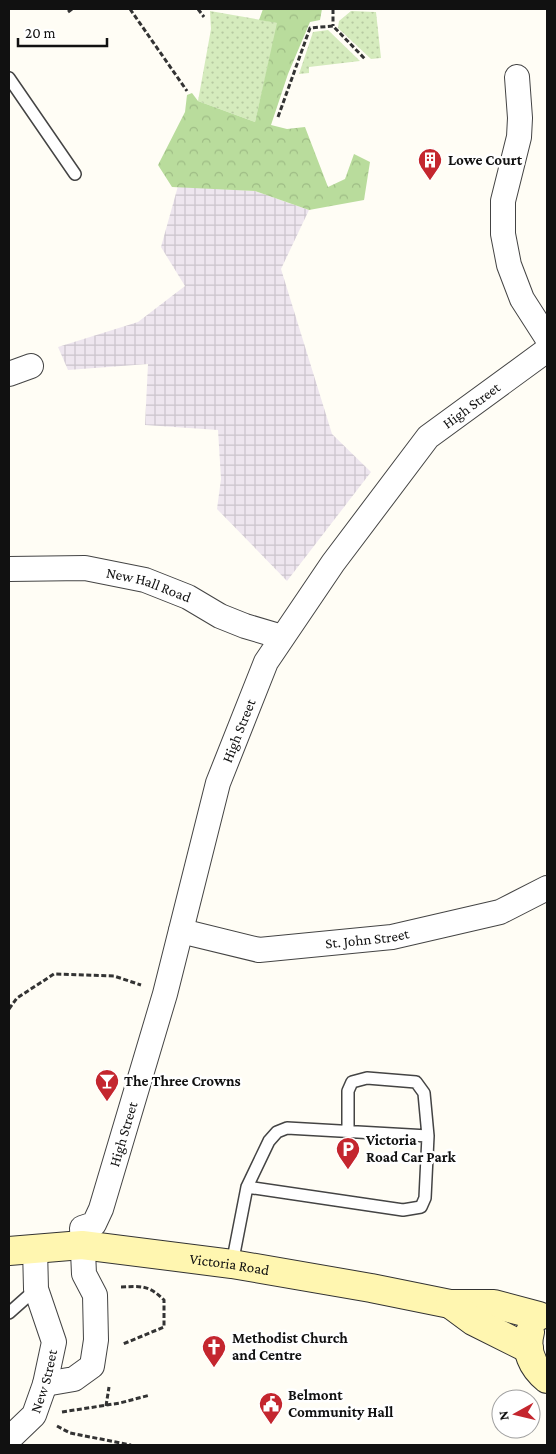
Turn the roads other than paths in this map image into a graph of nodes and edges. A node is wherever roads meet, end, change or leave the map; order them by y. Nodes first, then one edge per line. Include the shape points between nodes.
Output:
1 (517, 77) dead end
2 (9, 78) edge
3 (75, 174) dead end
4 (547, 338) edge
5 (547, 350) edge
6 (31, 366) dead end
7 (9, 374) edge
8 (9, 569) edge
9 (282, 637) junction
10 (547, 888) edge
11 (181, 932) junction
12 (348, 1131) junction
13 (428, 1136) junction
14 (247, 1187) junction
15 (82, 1245) junction
16 (22, 1250) edge
17 (232, 1264) junction
18 (36, 1289) junction
19 (450, 1304) junction
20 (543, 1312) edge
21 (9, 1313) edge
22 (528, 1349) junction
23 (547, 1379) edge
24 (45, 1384) junction
25 (9, 1439) edge

1 - 4 street via 519,137 503,201 504,234 509,265 522,299
2 - 3 lane
5 - 9 street, High Street via 428,437
6 - 7 street
8 - 9 street, New Hall Road via 84,568 145,580 220,616
9 - 11 street, High Street via 266,662 218,783
10 - 11 street, St. John Street via 500,912 392,937 259,950
11 - 15 street, High Street via 101,1209 94,1224 82,1228
12 - 13 lane
12 - 13 lane via 348,1091 352,1082 367,1078 416,1082 424,1092
12 - 14 lane via 287,1128 277,1132
13 - 14 lane via 425,1198 421,1206 403,1210
14 - 17 lane
15 - 16 street, Victoria Road
15 - 17 street, Victoria Road
15 - 24 street via 84,1274 95,1295 96,1340 92,1366 74,1379
16 - 18 street
17 - 19 street, Victoria Road
18 - 21 lane
18 - 24 street, New Street via 54,1342
19 - 20 street, Victoria Road via 494,1304
19 - 22 street, Victoria Road via 473,1321
20 - 22 street, Victoria Road via 532,1326
22 - 23 street via 532,1361
24 - 25 street, New Street via 34,1415

